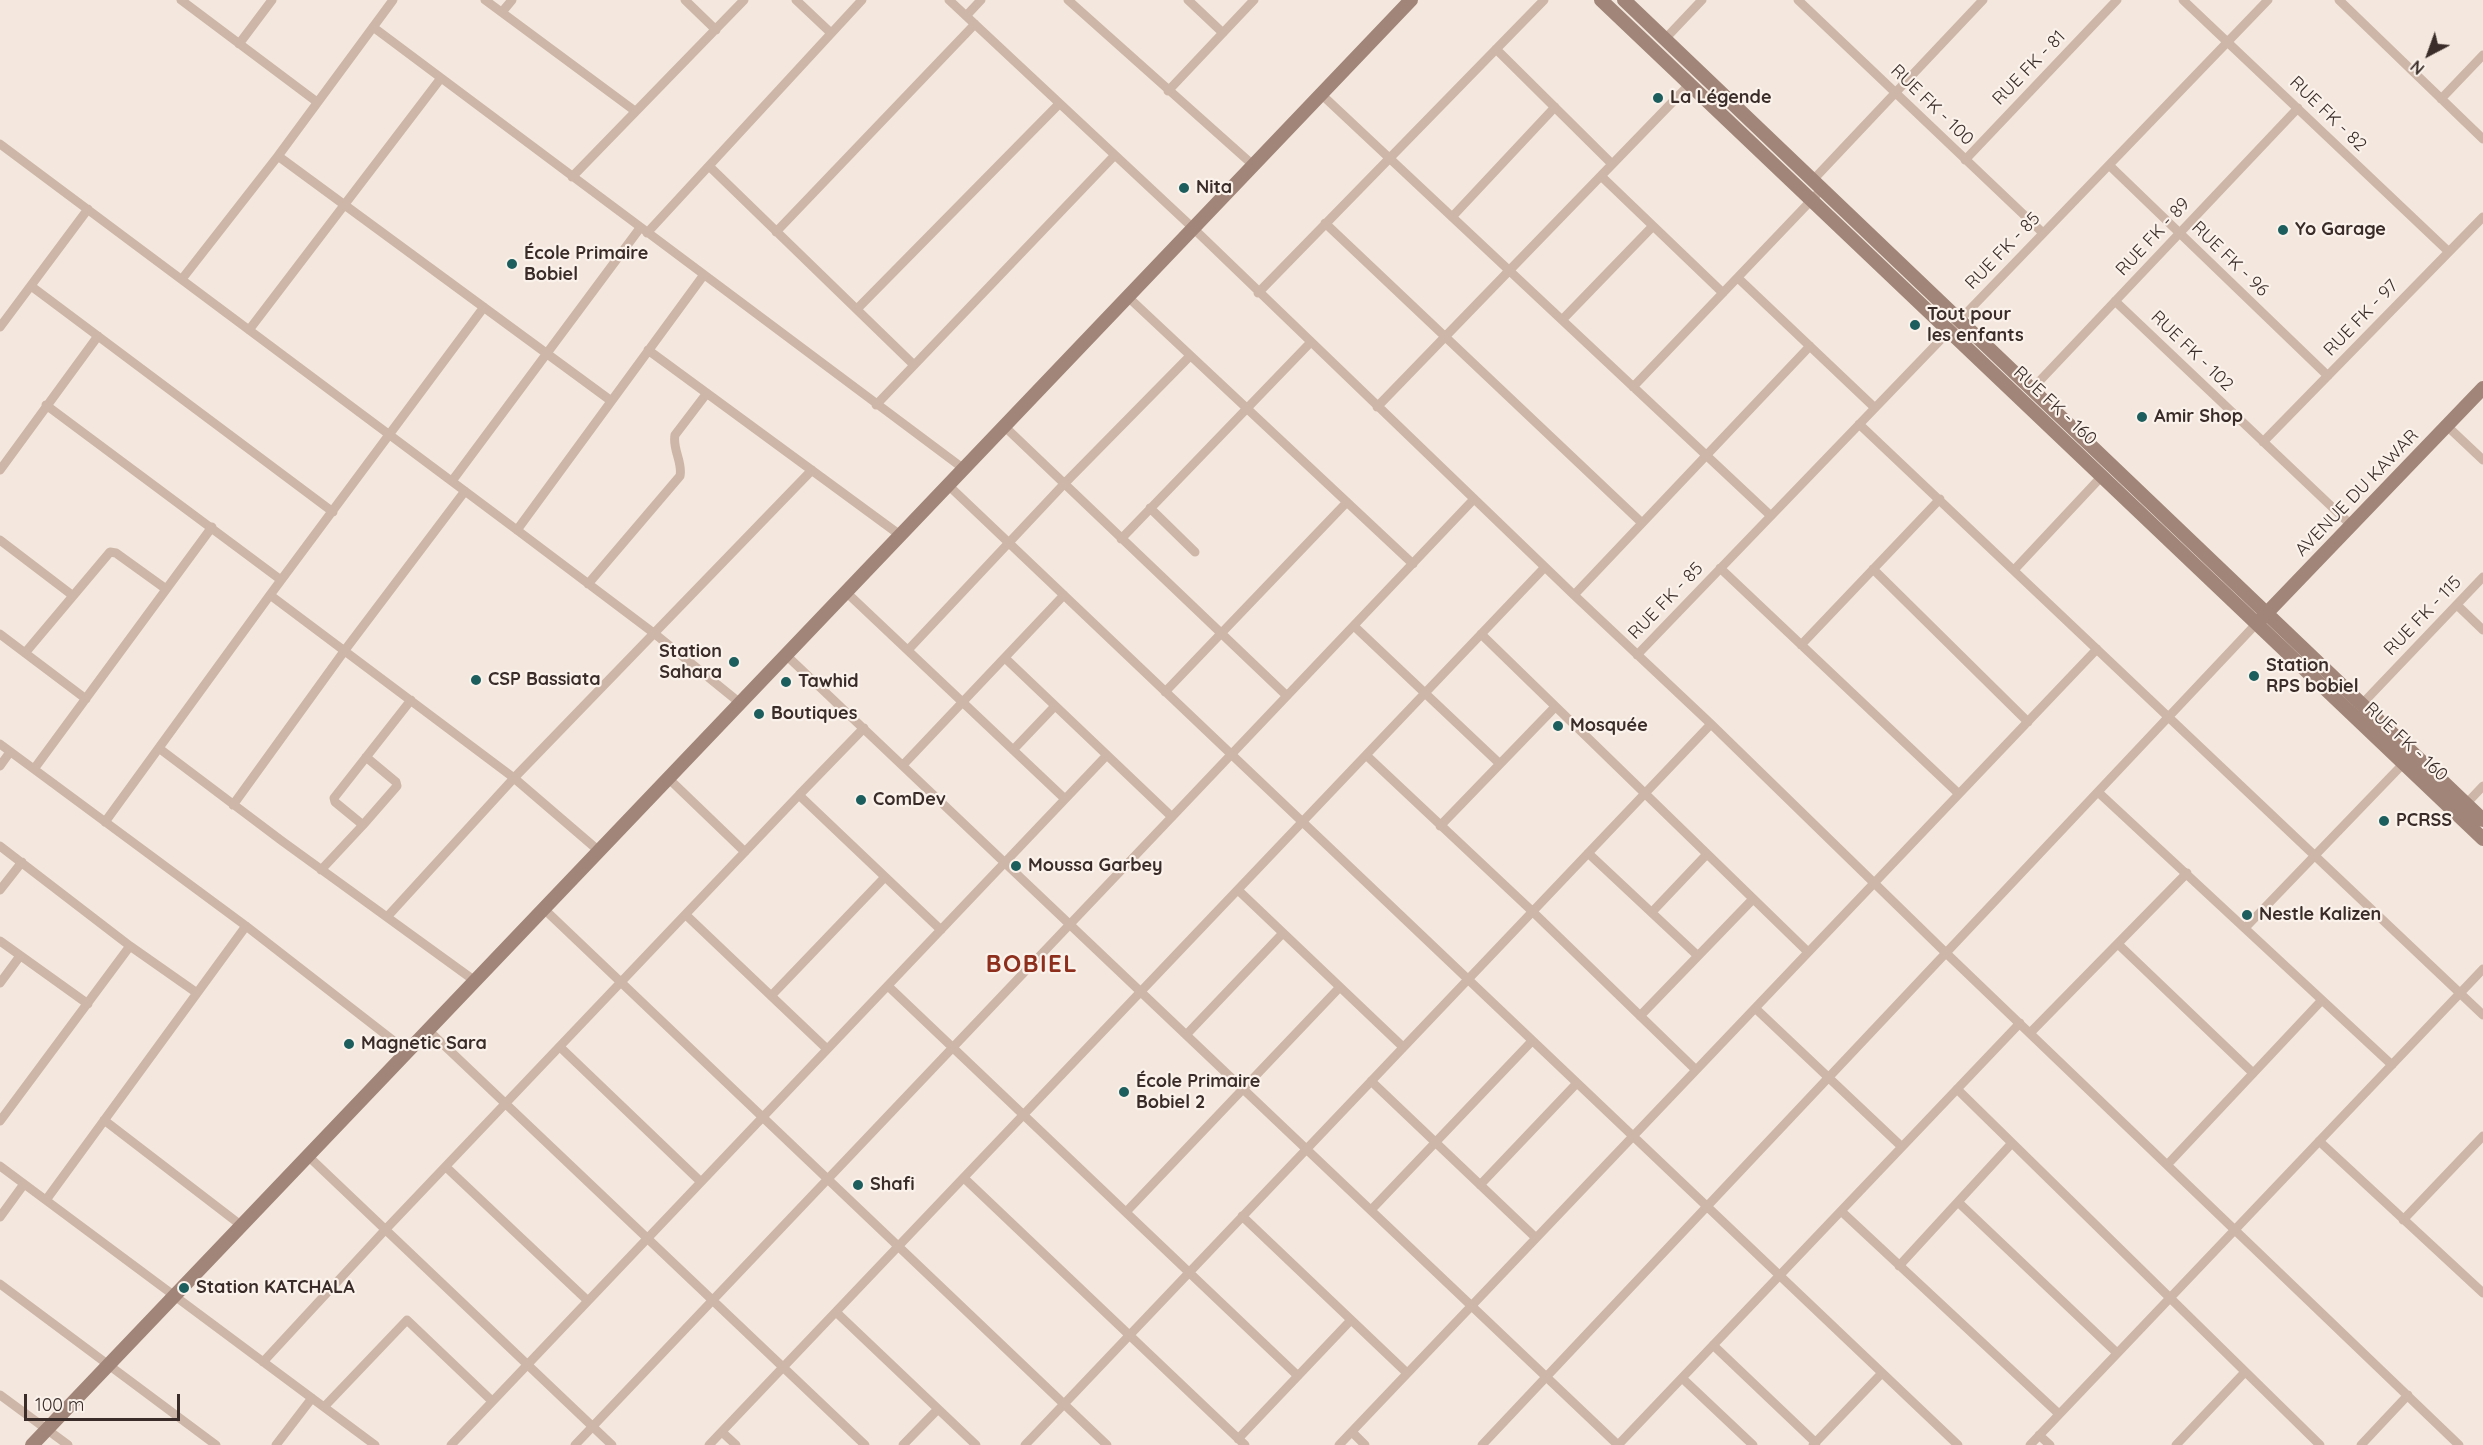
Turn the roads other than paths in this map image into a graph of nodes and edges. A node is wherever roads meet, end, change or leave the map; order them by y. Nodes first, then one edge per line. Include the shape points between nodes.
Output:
1 (181, 0) edge
2 (272, 0) edge
3 (393, 0) edge
4 (485, 0) edge
5 (512, 0) edge
6 (685, 0) edge
7 (744, 0) edge
8 (796, 0) edge
9 (862, 0) edge
10 (949, 0) edge
11 (981, 0) edge
12 (1068, 0) edge
13 (1188, 0) edge
14 (1254, 0) edge
15 (1411, 0) edge
16 (1544, 0) edge
17 (1601, 0) edge
18 (1624, 0) edge
19 (1702, 0) edge
20 (1798, 0) edge
21 (1983, 0) edge
22 (2117, 0) edge
23 (2184, 0) edge
24 (2268, 0) edge
25 (2339, 0) edge
26 (502, 12) junction
27 (966, 16) junction
28 (975, 24) junction
29 (372, 27) junction
30 (716, 30) junction
31 (831, 33) junction
32 (1223, 33) junction
33 (1665, 39) junction
34 (2227, 42) junction
35 (239, 44) junction
36 (1496, 49) junction
37 (2483, 56) edge
38 (441, 78) junction
39 (1689, 85) junction
40 (1168, 91) junction
41 (1895, 93) junction
42 (1321, 94) junction
43 (2441, 99) junction
44 (317, 102) junction
45 (1059, 104) junction
46 (1555, 107) junction
47 (2298, 108) junction
48 (635, 111) junction
49 (2483, 139) edge
50 (0, 144) edge
51 (278, 156) junction
52 (1114, 156) junction
53 (1389, 158) junction
54 (1965, 160) junction
55 (1612, 164) junction
56 (708, 165) junction
57 (1253, 165) junction
58 (2109, 165) junction
59 (1601, 176) junction
60 (572, 177) junction
61 (1818, 184) junction
62 (1812, 201) junction
63 (344, 205) junction
64 (88, 209) junction
65 (1452, 217) junction
66 (2483, 217) edge
67 (1325, 223) junction
68 (1653, 226) junction
69 (1193, 228) junction
70 (643, 230) junction
71 (776, 232) junction
72 (2043, 233) junction
73 (2179, 233) junction
74 (2449, 252) junction
75 (1509, 270) junction
76 (703, 276) junction
77 (1738, 278) junction
78 (182, 279) junction
79 (31, 286) junction
80 (1258, 292) junction
81 (1723, 293) junction
82 (1128, 297) junction
83 (2115, 301) junction
84 (484, 307) junction
85 (857, 309) junction
86 (1562, 320) junction
87 (1960, 320) junction
88 (0, 327) edge
89 (249, 330) junction
90 (1949, 331) junction
91 (98, 336) junction
92 (1445, 336) junction
93 (1310, 343) junction
94 (1810, 346) junction
95 (648, 350) junction
96 (547, 352) junction
97 (1190, 356) junction
98 (914, 365) junction
99 (2328, 376) junction
100 (1634, 387) junction
101 (2483, 388) edge
102 (2032, 389) junction
103 (707, 393) junction
104 (610, 400) junction
105 (46, 405) junction
106 (876, 405) junction
107 (1377, 406) junction
108 (1247, 408) junction
109 (1875, 408) junction
110 (1859, 424) junction
111 (1004, 426) junction
112 (2447, 426) junction
113 (390, 435) junction
114 (2263, 442) junction
115 (1706, 456) junction
116 (2483, 460) edge
117 (963, 469) junction
118 (0, 470) edge
119 (812, 470) junction
120 (2102, 476) junction
121 (452, 481) junction
122 (1064, 484) junction
123 (948, 485) junction
124 (465, 491) junction
125 (1474, 499) junction
126 (1940, 499) junction
127 (1347, 502) junction
128 (1150, 508) junction
129 (333, 512) junction
130 (1771, 516) junction
131 (1642, 523) junction
132 (2351, 525) junction
133 (212, 527) junction
134 (517, 530) junction
135 (900, 535) junction
136 (1121, 539) junction
137 (0, 540) edge
138 (1009, 543) junction
139 (1195, 552) dead end
140 (1413, 564) junction
141 (1545, 567) junction
142 (1720, 568) junction
143 (1873, 569) junction
144 (2014, 570) junction
145 (2483, 577) edge
146 (281, 580) junction
147 (588, 584) junction
148 (166, 589) junction
149 (846, 592) junction
150 (72, 595) junction
151 (270, 595) junction
152 (1574, 595) junction
153 (1064, 596) junction
154 (2457, 605) junction
155 (2267, 612) junction
156 (2257, 623) junction
157 (1354, 626) junction
158 (2483, 630) edge
159 (0, 634) edge
160 (655, 634) junction
161 (1220, 634) junction
162 (1481, 634) junction
163 (1801, 645) junction
164 (2097, 649) junction
165 (345, 650) junction
166 (908, 650) junction
167 (25, 653) junction
168 (786, 655) junction
169 (1637, 655) junction
170 (1005, 658) junction
171 (1165, 692) junction
172 (1425, 693) junction
173 (1287, 696) junction
174 (86, 699) junction
175 (411, 700) junction
176 (963, 702) junction
177 (740, 703) junction
178 (2362, 704) junction
179 (1055, 706) junction
180 (1556, 707) junction
181 (2169, 716) junction
182 (2028, 722) junction
183 (1711, 724) junction
184 (864, 728) junction
185 (0, 744) edge
186 (160, 749) junction
187 (1013, 750) junction
188 (10, 752) junction
189 (1107, 755) junction
190 (1232, 755) junction
191 (1366, 755) junction
192 (366, 757) junction
193 (1500, 764) junction
194 (2403, 764) junction
195 (903, 765) junction
196 (0, 766) edge
197 (34, 770) junction
198 (514, 778) junction
199 (668, 778) junction
200 (2483, 786) edge
201 (2098, 792) junction
202 (1645, 794) junction
203 (1959, 794) junction
204 (799, 795) junction
205 (1065, 799) junction
206 (2466, 804) junction
207 (234, 805) junction
208 (1172, 817) junction
209 (2483, 820) edge
210 (105, 822) junction
211 (1302, 822) junction
212 (363, 825) junction
213 (1440, 826) junction
214 (2483, 839) edge
215 (0, 846) edge
216 (599, 851) junction
217 (745, 852) junction
218 (1588, 853) junction
219 (1707, 854) junction
220 (2315, 856) junction
221 (22, 862) junction
222 (1005, 862) junction
223 (321, 870) junction
224 (2187, 873) junction
225 (885, 877) junction
226 (1874, 883) junction
227 (0, 890) edge
228 (1238, 890) junction
229 (1754, 899) junction
230 (544, 909) junction
231 (1532, 912) junction
232 (1652, 912) junction
233 (686, 915) junction
234 (387, 917) junction
235 (1070, 924) junction
236 (246, 927) junction
237 (2245, 928) junction
238 (941, 930) junction
239 (1283, 933) junction
240 (0, 941) edge
241 (2118, 944) junction
242 (130, 946) junction
243 (1808, 952) junction
244 (1946, 953) junction
245 (20, 956) junction
246 (1698, 956) junction
247 (2483, 969) edge
248 (1468, 979) junction
249 (475, 981) junction
250 (0, 983) edge
251 (621, 983) junction
252 (888, 986) junction
253 (1340, 987) junction
254 (1141, 992) junction
255 (197, 993) junction
256 (2460, 993) junction
257 (771, 996) junction
258 (2322, 1000) junction
259 (88, 1004) junction
260 (1755, 1008) junction
261 (2483, 1015) edge
262 (1640, 1016) junction
263 (2020, 1023) junction
264 (428, 1030) junction
265 (2030, 1034) junction
266 (1186, 1035) junction
267 (1532, 1041) junction
268 (560, 1047) junction
269 (1403, 1047) junction
270 (953, 1048) junction
271 (827, 1049) junction
272 (408, 1052) junction
273 (2392, 1065) junction
274 (1696, 1070) junction
275 (2253, 1074) junction
276 (1827, 1079) junction
277 (1371, 1081) junction
278 (1577, 1083) junction
279 (1243, 1089) junction
280 (1957, 1089) junction
281 (506, 1104) junction
282 (1023, 1115) junction
283 (762, 1117) junction
284 (104, 1120) junction
285 (0, 1121) edge
286 (1633, 1136) junction
287 (2319, 1141) junction
288 (1436, 1142) junction
289 (2012, 1143) junction
290 (2481, 1143) edge
291 (1902, 1147) junction
292 (1306, 1149) junction
293 (308, 1156) junction
294 (2167, 1165) junction
295 (0, 1166) edge
296 (446, 1167) junction
297 (964, 1178) junction
298 (828, 1179) junction
299 (701, 1182) junction
300 (24, 1184) junction
301 (1480, 1185) junction
302 (46, 1200) junction
303 (1958, 1202) junction
304 (1707, 1206) junction
305 (1371, 1210) junction
306 (1841, 1211) junction
307 (1126, 1212) junction
308 (0, 1216) edge
309 (1242, 1216) junction
310 (2403, 1220) junction
311 (242, 1226) junction
312 (386, 1230) junction
313 (2235, 1230) junction
314 (647, 1238) junction
315 (1536, 1238) junction
316 (898, 1246) junction
317 (1899, 1266) junction
318 (1189, 1272) junction
319 (1779, 1276) junction
320 (0, 1284) edge
321 (2483, 1293) edge
322 (174, 1297) junction
323 (2170, 1298) junction
324 (712, 1300) junction
325 (588, 1301) junction
326 (1472, 1306) junction
327 (836, 1312) junction
328 (1351, 1320) junction
329 (1129, 1335) junction
330 (1713, 1345) junction
331 (2117, 1353) junction
332 (263, 1362) junction
333 (527, 1365) junction
334 (108, 1366) junction
335 (783, 1368) junction
336 (2245, 1372) junction
337 (1407, 1373) junction
338 (1882, 1373) junction
339 (1298, 1376) junction
340 (1546, 1377) junction
341 (1682, 1378) junction
342 (0, 1395) edge
343 (2408, 1395) junction
344 (312, 1398) junction
345 (492, 1401) junction
346 (1064, 1404) junction
347 (324, 1407) junction
348 (938, 1408) junction
349 (2059, 1414) junction
350 (592, 1427) junction
351 (47, 1430) junction
352 (722, 1432) junction
353 (1352, 1432) junction
354 (2039, 1435) junction
355 (1241, 1442) edge
356 (1814, 1444) edge
357 (32, 1445) edge
358 (68, 1445) edge
359 (216, 1445) edge
360 (276, 1445) edge
361 (375, 1445) edge
362 (451, 1445) edge
363 (575, 1445) edge
364 (612, 1445) edge
365 (709, 1445) edge
366 (736, 1445) edge
367 (864, 1445) edge
368 (903, 1445) edge
369 (976, 1445) edge
370 (1025, 1445) edge
371 (1107, 1445) edge
372 (1339, 1445) edge
373 (1365, 1445) edge
374 (1482, 1445) edge
375 (1618, 1445) edge
376 (1753, 1445) edge
377 (1958, 1445) edge
378 (2030, 1445) edge
379 (2050, 1445) edge
380 (2176, 1445) edge
381 (2320, 1445) edge
382 (2361, 1445) edge
383 (2459, 1445) edge

1 - 35 street
2 - 35 street
3 - 29 street
4 - 26 street
5 - 26 street
6 - 30 street
7 - 30 street
8 - 31 street
9 - 31 street
10 - 27 street
11 - 27 street
12 - 40 street
13 - 32 street
14 - 32 street
15 - 42 main road
16 - 36 street
17 - 39 main road, RUE FK - 160
18 - 33 main road, RUE FK - 160
19 - 33 street
20 - 41 street, RUE FK - 100
21 - 41 street
22 - 54 street, RUE FK - 81
23 - 34 street, RUE FK - 82
24 - 34 street, RUE FK - 85
25 - 43 street
26 - 48 street
27 - 28 street
28 - 45 street
28 - 71 street
29 - 38 street
29 - 44 street
30 - 48 street
31 - 56 street
32 - 40 street
33 - 61 main road, RUE FK - 160
34 - 47 street, RUE FK - 82
34 - 58 street, RUE FK - 85
35 - 44 street
36 - 46 street
36 - 53 street
37 - 43 street
38 - 60 street
38 - 63 street
39 - 55 street
39 - 62 main road, RUE FK - 160
40 - 57 street
41 - 54 street, RUE FK - 100
41 - 61 street
42 - 53 street
42 - 57 main road
43 - 49 street
44 - 51 street
45 - 52 street
45 - 85 street
46 - 55 street
46 - 65 street
47 - 73 street, RUE FK - 89
47 - 74 street, RUE FK - 82
48 - 60 street
50 - 64 street
51 - 63 street
51 - 78 street
52 - 69 street
52 - 98 street
53 - 65 street
53 - 67 street
54 - 72 street, RUE FK - 100
55 - 59 street
56 - 70 street
56 - 71 street
57 - 69 main road
58 - 72 street, RUE FK - 85
58 - 73 street, RUE FK - 96
59 - 68 street
59 - 75 street
60 - 70 street
61 - 62 street
61 - 87 main road, RUE FK - 160
62 - 77 street
62 - 90 main road, RUE FK - 160
63 - 84 street
63 - 89 street
64 - 78 street
64 - 79 street
65 - 75 street
66 - 74 street, RUE FK - 97
67 - 80 street
67 - 92 street
68 - 81 street
68 - 86 street
69 - 80 street
69 - 82 main road
70 - 76 street
70 - 96 street
71 - 85 street
72 - 87 street, RUE FK - 85
73 - 83 street, RUE FK - 89
73 - 99 street, RUE FK - 96
74 - 99 street, RUE FK - 97
75 - 86 street
75 - 92 street
76 - 95 street
76 - 106 street
77 - 81 street
77 - 94 street
78 - 89 street
79 - 88 street
79 - 91 street
80 - 93 street
81 - 100 street
82 - 97 street
82 - 111 main road
83 - 102 street, RUE FK - 89
83 - 114 street, RUE FK - 102
84 - 96 street
84 - 113 street
85 - 98 street
86 - 100 street
87 - 90 street, RUE FK - 85
87 - 102 main road, RUE FK - 160
89 - 113 street
90 - 109 street, RUE FK - 85
90 - 120 main road, RUE FK - 160
91 - 105 street
91 - 129 street
92 - 107 street
92 - 131 street
93 - 107 street
93 - 108 street
94 - 109 street
94 - 115 street
95 - 103 street
95 - 104 street
96 - 104 street
96 - 121 street
97 - 108 street
97 - 122 street
98 - 106 street
99 - 114 street, RUE FK - 97
100 - 115 street
101 - 112 main road, AVENUE DU KAWAR
102 - 155 main road, RUE FK - 160
103 - 119 street
103 - 147 street via 675,435 680,476
104 - 134 street
105 - 118 street
105 - 133 street
106 - 117 street
107 - 125 street
108 - 127 street
108 - 128 street
109 - 110 street, RUE FK - 85
110 - 126 street
110 - 130 street, RUE FK - 85
111 - 117 main road
111 - 122 street
112 - 116 street
112 - 132 main road, AVENUE DU KAWAR
113 - 121 street
113 - 129 street
114 - 132 street, RUE FK - 102
115 - 130 street
115 - 131 street
117 - 123 main road
119 - 135 street
119 - 160 street
120 - 144 street
120 - 156 main road, RUE FK - 160
121 - 124 street
122 - 136 street
122 - 138 street
123 - 135 main road
123 - 138 street
124 - 134 street
124 - 165 street
125 - 140 street
125 - 141 street
126 - 143 street
126 - 144 street
127 - 140 street
127 - 161 street
128 - 136 street
128 - 139 street
129 - 146 street
130 - 142 street, RUE FK - 85
131 - 152 street
132 - 155 main road, AVENUE DU KAWAR
133 - 146 street
133 - 148 street
134 - 147 street
135 - 149 main road
136 - 161 street
137 - 150 street
138 - 153 street
138 - 166 street
140 - 157 street
141 - 152 street
141 - 162 street
142 - 163 street
142 - 169 street, RUE FK - 85
143 - 163 street
143 - 182 street
144 - 164 street
145 - 154 street, RUE FK - 115
146 - 151 street
147 - 160 street
148 - 150 street via 112,551
148 - 174 street
149 - 166 street
149 - 168 main road
150 - 167 street
151 - 165 street
151 - 186 street
152 - 169 street
153 - 170 street
153 - 171 street
154 - 158 street
154 - 178 street, RUE FK - 115
155 - 156 main road, AVENUE DU KAWAR
155 - 178 main road, RUE FK - 160
156 - 181 street
156 - 194 main road, RUE FK - 160
157 - 172 street
157 - 173 street
159 - 167 street
160 - 177 street
160 - 198 street
161 - 171 street
161 - 173 street
162 - 172 street
162 - 180 street
163 - 203 street
164 - 181 street
164 - 182 street
165 - 175 street
165 - 207 street
166 - 176 street
167 - 174 street
168 - 177 main road
168 - 184 street
169 - 183 street
170 - 176 street
170 - 179 street
171 - 190 street
172 - 191 street
172 - 193 street
173 - 190 street
174 - 197 street
175 - 192 street
175 - 198 street
176 - 187 street
176 - 195 street
177 - 199 main road
178 - 206 main road, RUE FK - 160
179 - 187 street
179 - 189 street
180 - 193 street
180 - 202 street
181 - 201 street
181 - 220 street
182 - 203 street
183 - 202 street
183 - 226 street
184 - 195 street
184 - 204 street
185 - 188 street
186 - 207 street
186 - 210 street
187 - 205 street
188 - 196 street
188 - 197 street
189 - 205 street
189 - 208 street
190 - 208 street
190 - 211 street
191 - 211 street
191 - 213 street
192 - 212 street via 333,801
192 - 212 street via 397,786
193 - 213 street
194 - 214 main road, RUE FK - 160
194 - 220 street
195 - 222 street
197 - 210 street
198 - 216 street
198 - 234 street
199 - 216 main road
199 - 217 street
200 - 206 street
201 - 224 street
201 - 244 street
202 - 218 street
202 - 219 street
203 - 226 street
204 - 217 street
204 - 225 street
205 - 222 street
206 - 209 main road, RUE FK - 160
207 - 223 street
208 - 235 street
210 - 236 street
211 - 228 street
211 - 248 street
212 - 223 street
213 - 231 street
215 - 221 street
216 - 230 main road
217 - 233 street
218 - 231 street
218 - 232 street
219 - 229 street
219 - 232 street
220 - 237 street
220 - 256 street
221 - 227 street
221 - 242 street
222 - 235 street
222 - 238 street
223 - 234 street
224 - 237 street
224 - 241 street
225 - 238 street
225 - 257 street
226 - 243 street
226 - 244 street
228 - 239 street
228 - 254 street
229 - 243 street
229 - 246 street
230 - 249 main road
230 - 251 street
231 - 248 street
231 - 262 street
232 - 246 street
233 - 251 street
233 - 257 street
234 - 249 street
235 - 254 street
235 - 270 street
236 - 255 street
236 - 272 street
237 - 258 street
238 - 252 street
239 - 253 street
239 - 266 street
240 - 245 street
241 - 265 street
241 - 275 street
242 - 255 street
242 - 259 street
243 - 260 street
244 - 263 street
244 - 276 street
245 - 250 street
245 - 259 street
246 - 262 street
247 - 256 street
248 - 267 street
248 - 269 street
249 - 264 main road
251 - 268 street
251 - 283 street
252 - 270 street
252 - 271 street
253 - 269 street
253 - 279 street
254 - 266 street
254 - 282 street
255 - 284 street
256 - 261 street
256 - 273 street
257 - 271 street
258 - 273 street
258 - 275 street
259 - 285 street
260 - 274 street
260 - 276 street
262 - 274 street
263 - 265 street
263 - 280 street
264 - 272 main road
264 - 281 street
265 - 294 street
266 - 279 street
267 - 278 street
267 - 288 street
268 - 281 street
268 - 299 street
269 - 277 street
270 - 282 street
270 - 298 street
271 - 283 street
272 - 293 main road
273 - 287 street
274 - 286 street
275 - 294 street
276 - 291 street
276 - 304 street
277 - 288 street
277 - 292 street
278 - 286 street
278 - 301 street
279 - 292 street
279 - 307 street
280 - 289 street
280 - 291 street
281 - 296 street
281 - 314 street
282 - 297 street
282 - 307 street
283 - 298 street
283 - 299 street
284 - 302 street
284 - 311 street
286 - 304 street
286 - 315 street
287 - 310 street
287 - 313 street
288 - 301 street
288 - 305 street
289 - 303 street
289 - 323 street
290 - 310 street
291 - 306 street
292 - 305 street
292 - 309 street
293 - 311 main road
293 - 312 street
294 - 313 street
295 - 300 street
296 - 312 street
296 - 325 street
297 - 316 street
297 - 329 street
298 - 316 street
298 - 324 street
299 - 314 street
300 - 302 street
300 - 308 street
301 - 315 street
302 - 322 street
303 - 317 street
303 - 331 street
304 - 319 street
304 - 340 street
305 - 326 street
306 - 317 street
306 - 319 street
307 - 318 street
309 - 318 street
309 - 328 street
310 - 321 street
311 - 322 main road
312 - 332 street
312 - 333 street
313 - 323 street
313 - 343 street
314 - 324 street
314 - 325 street
315 - 326 street
316 - 327 street
316 - 346 street
317 - 349 street
318 - 329 street
318 - 339 street
319 - 330 street
319 - 338 street
320 - 334 street
322 - 332 street
322 - 334 main road
323 - 331 street
323 - 336 street
324 - 335 street
324 - 350 street
325 - 333 street
326 - 337 street
326 - 340 street
327 - 335 street
327 - 348 street
328 - 337 street
328 - 339 street
329 - 346 street
329 - 355 street
330 - 341 street
330 - 356 street
331 - 349 street
332 - 344 street
333 - 345 street
333 - 350 street
334 - 351 main road
334 - 359 street
335 - 352 street
335 - 367 street
336 - 380 street
336 - 381 street
337 - 353 street
338 - 356 street
338 - 377 street
339 - 355 street
340 - 374 street
340 - 375 street
341 - 375 street
341 - 376 street
342 - 351 street
343 - 382 street
343 - 383 street
344 - 347 street
344 - 360 street
345 - 347 street via 407,1320
345 - 362 street
346 - 370 street
346 - 371 street
347 - 361 street
348 - 368 street
348 - 369 street
349 - 354 street
350 - 363 street
350 - 364 street
351 - 357 main road
351 - 358 street
352 - 365 street
352 - 366 street
353 - 372 street
353 - 373 street
354 - 378 street
354 - 379 street

